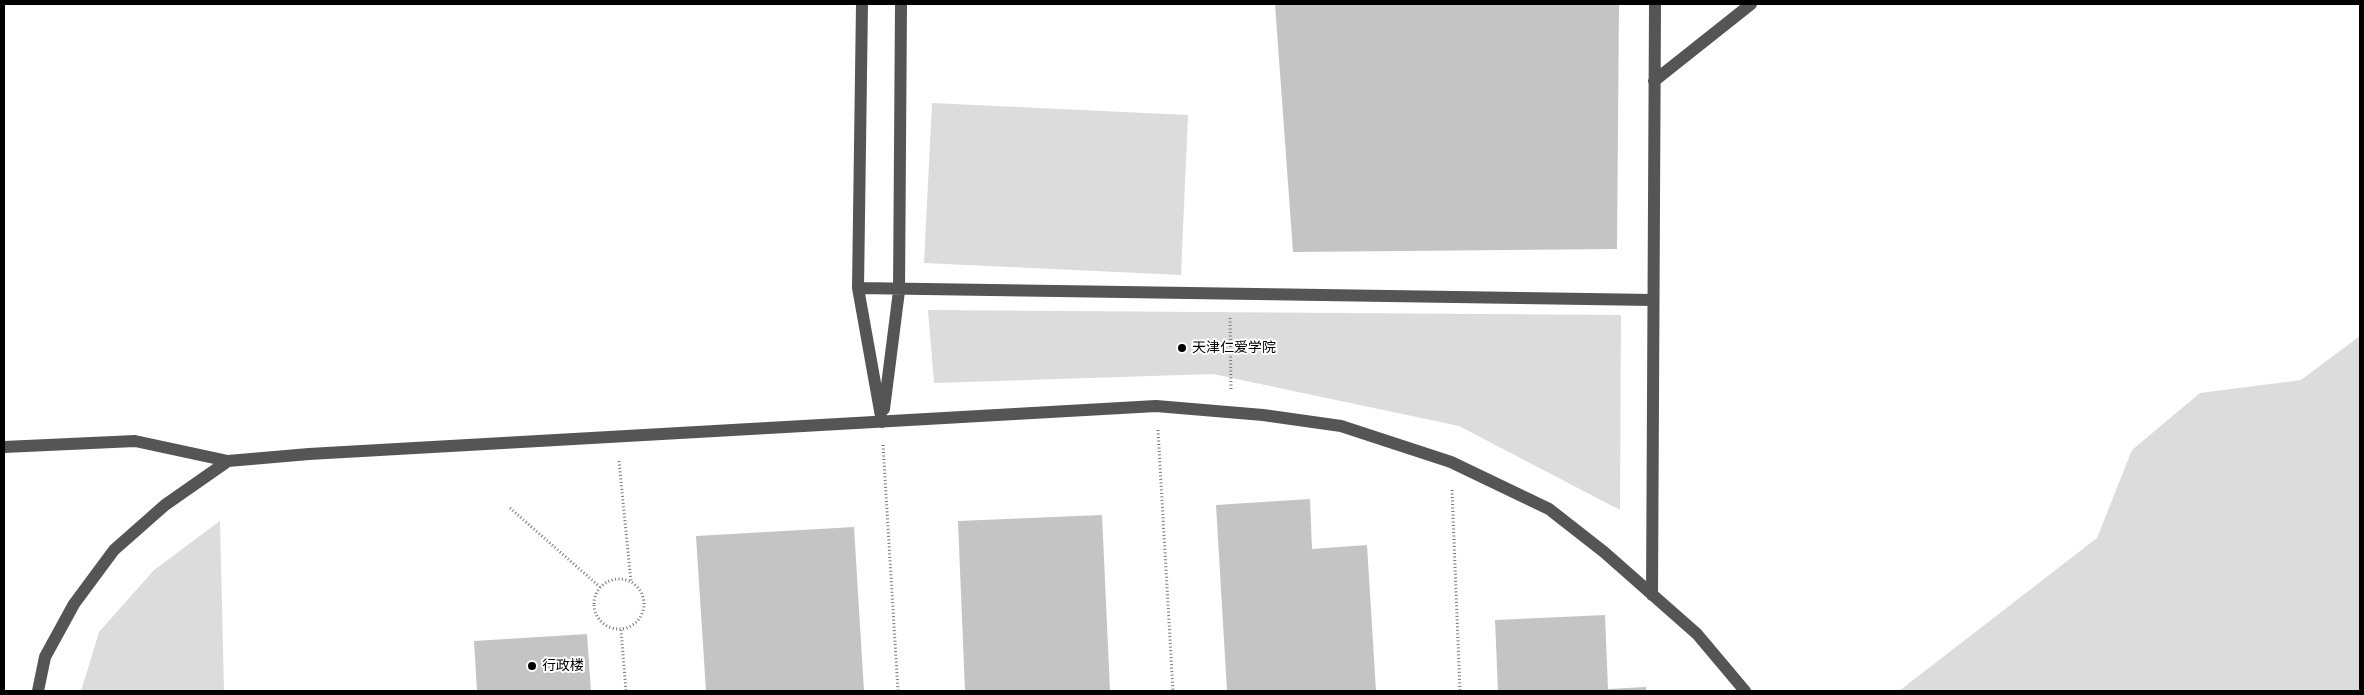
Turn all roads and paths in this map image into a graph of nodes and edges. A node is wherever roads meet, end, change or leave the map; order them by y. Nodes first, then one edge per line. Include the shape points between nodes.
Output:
1 (862, 4) edge
2 (901, 4) edge
3 (1655, 4) edge
4 (1752, 4) edge
5 (1654, 81) junction
6 (858, 288) junction
7 (899, 290) junction
8 (1230, 292) junction
9 (1653, 300) junction
10 (1156, 406) junction
11 (1231, 413) junction
12 (882, 422) junction
13 (617, 437) junction
14 (4, 447) edge
15 (228, 461) junction
16 (1451, 462) junction
17 (510, 508) dead end
18 (631, 582) junction
19 (600, 587) junction
20 (1652, 595) junction
21 (622, 630) junction
22 (38, 691) edge
23 (626, 691) edge
24 (898, 691) edge
25 (1173, 691) edge
26 (1460, 691) edge
27 (1745, 691) edge

1 - 6 street
2 - 7 street
3 - 5 street
4 - 5 street
5 - 9 street
6 - 7 street
6 - 12 street
7 - 8 street
7 - 12 street
8 - 9 street
8 - 11 path
9 - 20 street
10 - 11 street
10 - 12 street
10 - 25 path
11 - 16 street via 1341,426
12 - 13 street
12 - 24 path
13 - 15 street
13 - 18 path
14 - 15 street via 136,441
15 - 22 street via 165,505 114,550 74,604 45,657
16 - 20 street via 1549,509
16 - 26 path
17 - 19 path
18 - 19 path via 615,579
18 - 21 path via 642,594 644,610 636,624
19 - 21 path via 594,612 598,620 605,626
20 - 27 street via 1697,634
21 - 23 path

